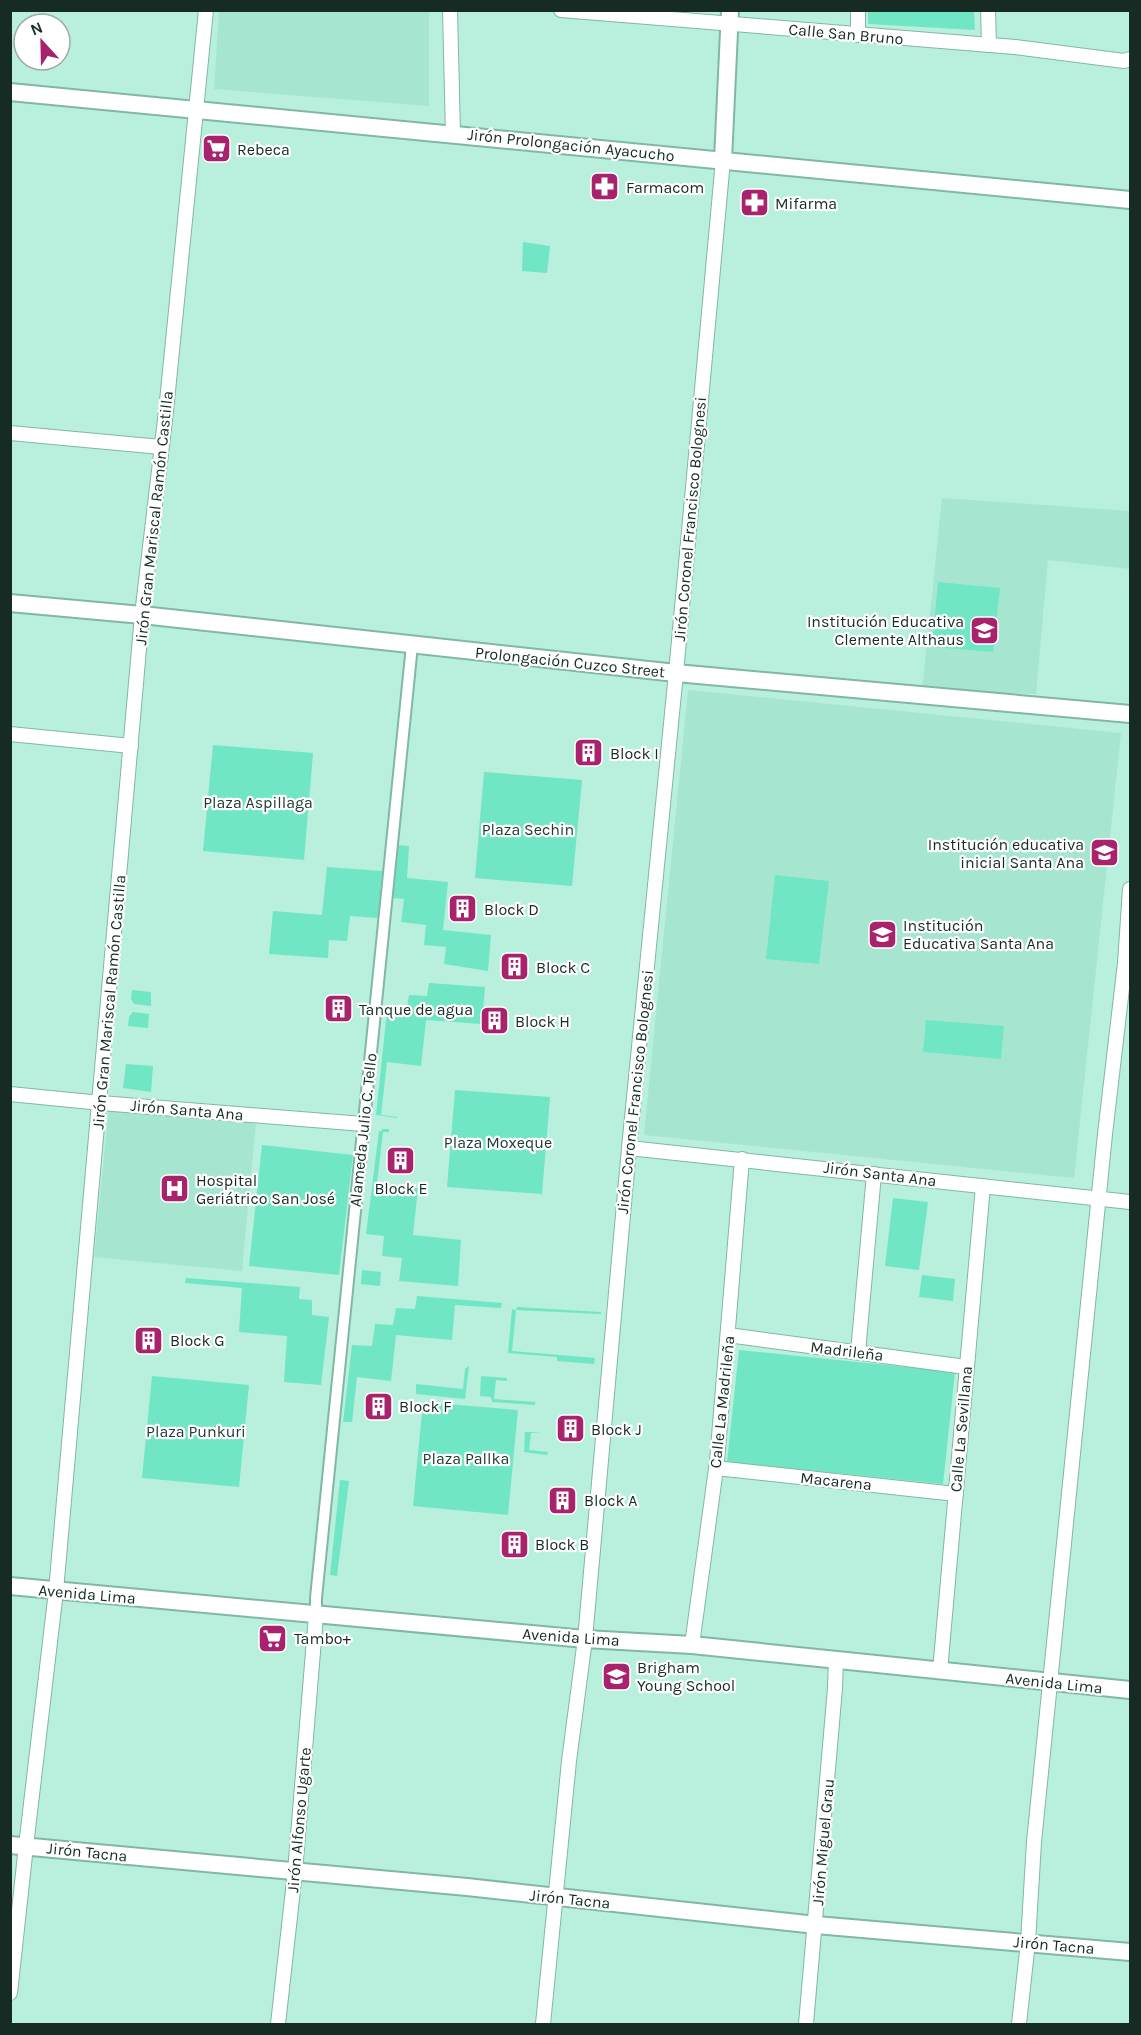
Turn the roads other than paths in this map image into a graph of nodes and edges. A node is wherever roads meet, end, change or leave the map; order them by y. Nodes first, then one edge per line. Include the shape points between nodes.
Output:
1 (206, 10) edge
2 (450, 10) edge
3 (858, 10) edge
4 (988, 10) edge
5 (570, 11) edge
6 (730, 17) edge
7 (858, 35) junction
8 (989, 45) junction
9 (1131, 59) edge
10 (10, 92) edge
11 (196, 111) junction
12 (453, 134) junction
13 (723, 160) junction
14 (1131, 200) edge
15 (10, 433) edge
16 (161, 447) junction
17 (10, 603) edge
18 (142, 615) junction
19 (412, 645) junction
20 (676, 673) junction
21 (1131, 714) edge
22 (10, 734) edge
23 (131, 746) junction
24 (1131, 889) edge
25 (1128, 963) edge
26 (10, 1094) edge
27 (100, 1103) junction
28 (363, 1124) junction
29 (629, 1148) junction
30 (742, 1159) junction
31 (874, 1174) junction
32 (983, 1186) junction
33 (1099, 1198) junction
34 (1131, 1202) edge
35 (728, 1335) junction
36 (858, 1352) junction
37 (966, 1367) junction
38 (716, 1468) junction
39 (956, 1494) junction
40 (10, 1586) edge
41 (56, 1591) junction
42 (316, 1615) junction
43 (585, 1639) junction
44 (692, 1645) junction
45 (836, 1660) junction
46 (940, 1671) junction
47 (1050, 1683) junction
48 (1131, 1690) edge
49 (18, 1846) edge
50 (295, 1872) junction
51 (555, 1898) junction
52 (816, 1925) junction
53 (1028, 1942) junction
54 (1131, 1952) edge
55 (10, 1993) edge
56 (278, 2025) edge
57 (543, 2025) edge
58 (806, 2025) edge
59 (1019, 2025) edge

1 - 11 street, Jirón Gran Mariscal Ramón Castilla
2 - 12 street
3 - 7 street
4 - 8 street
5 - 6 street, Calle San Bruno
6 - 7 street, Calle San Bruno
6 - 13 street
7 - 8 street, Calle San Bruno
8 - 9 street, Calle San Bruno
10 - 11 street, Jirón Prolongación Ayacucho
11 - 12 street, Jirón Prolongación Ayacucho
11 - 16 street, Jirón Gran Mariscal Ramón Castilla
12 - 13 street, Jirón Prolongación Ayacucho
13 - 14 street, Jirón Prolongación Ayacucho
13 - 20 street, Jirón Coronel Francisco Bolognesi
15 - 16 street
16 - 18 street, Jirón Gran Mariscal Ramón Castilla
17 - 18 street, Prolongación Cuzco Street
18 - 19 street, Prolongación Cuzco Street
18 - 23 street, Jirón Gran Mariscal Ramón Castilla
19 - 20 street, Prolongación Cuzco Street
19 - 28 street, Alameda Julio C. Tello
20 - 21 street, Prolongación Cuzco Street
20 - 29 street, Jirón Coronel Francisco Bolognesi
22 - 23 street
23 - 27 street, Jirón Gran Mariscal Ramón Castilla
24 - 25 street
25 - 33 street
26 - 27 street, Jirón Santa Ana
27 - 28 street, Jirón Santa Ana
27 - 41 street, Jirón Gran Mariscal Ramón Castilla
28 - 42 street, Alameda Julio C. Tello
29 - 30 street, Jirón Santa Ana
29 - 43 street, Jirón Coronel Francisco Bolognesi
30 - 31 street, Jirón Santa Ana
30 - 35 street, Calle La Madrileña
31 - 32 street, Jirón Santa Ana
31 - 36 street
32 - 33 street, Jirón Santa Ana
32 - 37 street, Calle La Sevillana
33 - 34 street, Jirón Santa Ana
33 - 47 street
35 - 36 street, Madrileña
35 - 38 street, Calle La Madrileña
36 - 37 street, Madrileña
37 - 39 street, Calle La Sevillana
38 - 39 street, Macarena
38 - 44 street, Calle La Madrileña
39 - 46 street, Calle La Sevillana
40 - 41 street, Avenida Lima
41 - 42 street, Avenida Lima
41 - 49 street, Jirón Gran Mariscal Ramón Castilla
42 - 43 street, Avenida Lima
42 - 50 street, Jirón Alfonso Ugarte
43 - 44 street, Avenida Lima
43 - 51 street, Jirón Coronel Francisco Bolognesi
44 - 45 street, Avenida Lima
45 - 46 street, Avenida Lima
45 - 52 street, Jirón Miguel Grau
46 - 47 street, Avenida Lima
47 - 48 street, Avenida Lima
47 - 53 street
49 - 50 street, Jirón Tacna
49 - 55 street, Jirón Gran Mariscal Ramón Castilla
50 - 51 street, Jirón Tacna
50 - 56 street, Jirón Alfonso Ugarte
51 - 52 street, Jirón Tacna
51 - 57 street, Jirón Coronel Francisco Bolognesi
52 - 53 street, Jirón Tacna
52 - 58 street, Jirón Miguel Grau
53 - 54 street, Jirón Tacna
53 - 59 street

